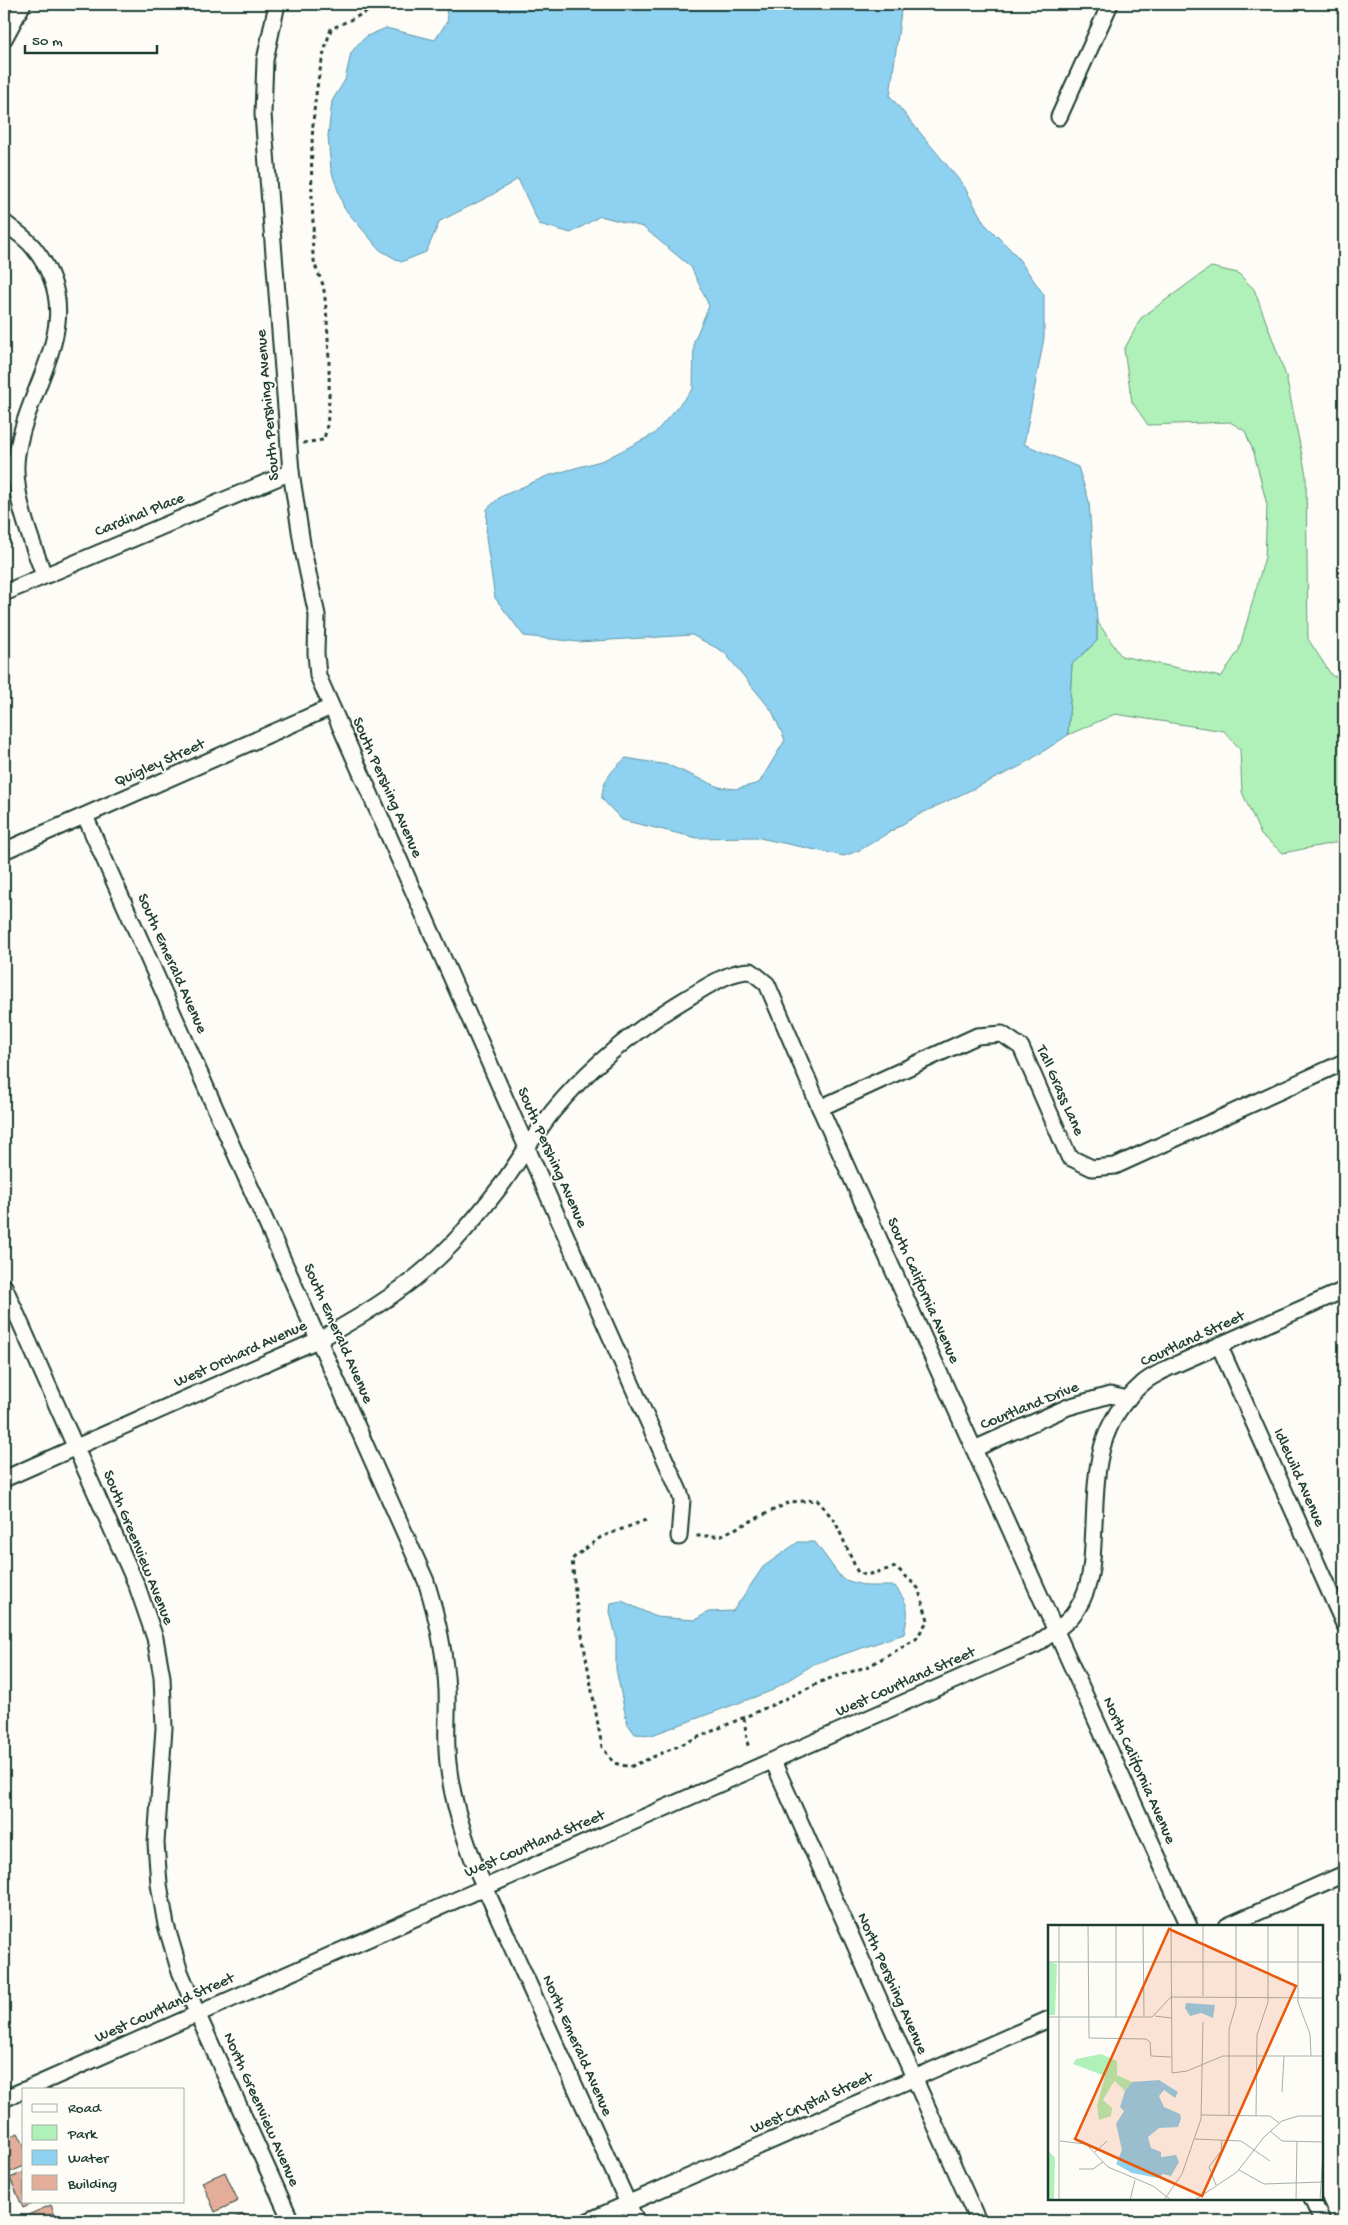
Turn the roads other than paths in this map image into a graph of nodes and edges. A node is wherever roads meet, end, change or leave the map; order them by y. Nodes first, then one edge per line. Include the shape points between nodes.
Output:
1 (23, 4) edge
2 (277, 4) edge
3 (1110, 4) edge
4 (5, 33) edge
5 (1058, 117) dead end
6 (4, 222) edge
7 (291, 472) junction
8 (44, 575) junction
9 (4, 593) edge
10 (331, 708) junction
11 (86, 816) junction
12 (4, 852) edge
13 (752, 971) joint
14 (1344, 1062) edge
15 (820, 1108) junction
16 (527, 1147) junction
17 (4, 1286) edge
18 (1344, 1290) edge
19 (320, 1339) junction
20 (1219, 1345) junction
21 (1128, 1399) junction
22 (76, 1447) junction
23 (974, 1449) junction
24 (4, 1479) edge
25 (679, 1537) road end
26 (1344, 1624) edge
27 (1056, 1630) junction
28 (773, 1762) junction
29 (1344, 1874) edge
30 (485, 1886) junction
31 (1189, 1925) edge
32 (1229, 1925) edge
33 (197, 2013) junction
34 (1048, 2019) edge
35 (914, 2078) junction
36 (27, 2088) edge
37 (22, 2090) edge
38 (4, 2099) edge
39 (1312, 2200) edge
40 (628, 2204) junction
41 (291, 2221) edge
42 (588, 2221) edge
43 (636, 2221) edge
44 (978, 2221) edge
45 (1322, 2221) edge

1 - 4 street
2 - 7 street, South Pershing Avenue via 265,60 263,114
3 - 5 street
6 - 8 street via 42,259 54,284 58,302 55,341 22,431 17,455 18,489
7 - 8 street, Cardinal Place
7 - 10 street, South Pershing Avenue via 317,615 318,676
8 - 9 street, Cardinal Place
10 - 11 street, Quigley Street
10 - 16 street, South Pershing Avenue
11 - 12 street, Quigley Street
11 - 19 street, South Emerald Avenue
13 - 15 street, South California Avenue via 767,984
13 - 16 street, West Orchard Avenue via 741,971 715,983 671,1008 624,1041 553,1111
14 - 15 street, Tall Grass Lane via 1114,1166 1092,1168 1069,1158 1021,1047 1002,1034 977,1036
15 - 23 street, South California Avenue
16 - 19 street, West Orchard Avenue via 477,1216 424,1270 366,1314
16 - 25 street, South Pershing Avenue via 679,1491 682,1500
17 - 22 street, South Greenview Avenue
18 - 20 street, Courtland Street
19 - 22 street, West Orchard Avenue
19 - 30 street, South Emerald Avenue via 433,1603 447,1689 448,1762 457,1817
20 - 21 street, Courtland Street via 1143,1382
20 - 26 street, Idlewild Avenue
21 - 23 street, Courtland Drive via 1110,1395 1068,1407
21 - 27 street, Courtland Street via 1105,1433 1097,1469 1092,1575 1072,1616
22 - 24 street, West Orchard Avenue
22 - 33 street, South Greenview Avenue via 137,1586 155,1638 162,1677 164,1728 156,1843 159,1884 166,1925
23 - 27 street, South California Avenue
27 - 28 street, West Courtland Street via 1037,1644
27 - 31 street, North California Avenue
28 - 30 street, West Courtland Street
28 - 35 street, North Pershing Avenue
29 - 32 street
30 - 33 street, West Courtland Street
30 - 40 street, North Emerald Avenue
33 - 36 street, West Courtland Street
33 - 41 street, North Greenview Avenue
34 - 35 street, West Crystal Street
35 - 40 street, West Crystal Street
35 - 44 street, North Pershing Avenue
37 - 38 street, West Courtland Street
39 - 45 street
40 - 42 street, West Crystal Street
40 - 43 street, North Emerald Avenue

